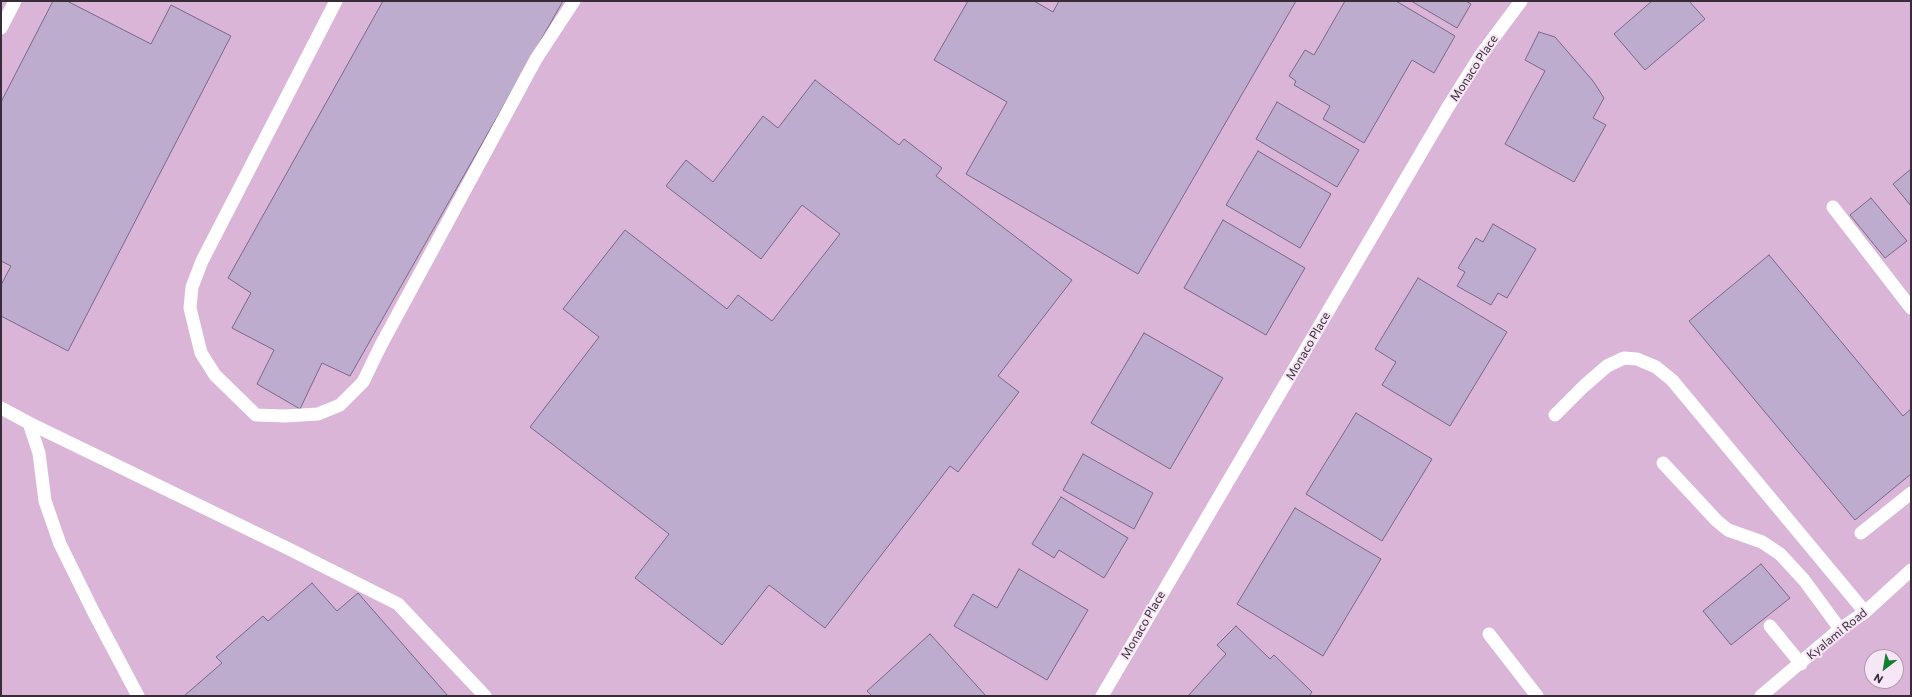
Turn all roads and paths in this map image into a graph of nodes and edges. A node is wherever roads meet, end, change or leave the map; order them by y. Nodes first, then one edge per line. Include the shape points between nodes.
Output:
1 (15, 1) edge
2 (336, 1) edge
3 (574, 1) edge
4 (1521, 1) edge
5 (1, 28) edge
6 (1833, 207) dead end
7 (1910, 304) edge
8 (1, 408) edge
9 (1555, 415) dead end
10 (29, 423) junction
11 (1663, 463) dead end
12 (1911, 493) edge
13 (1861, 534) dead end
14 (1911, 570) edge
15 (1864, 612) junction
16 (1770, 626) dead end
17 (1840, 630) junction
18 (1489, 634) dead end
19 (1801, 664) junction
20 (138, 696) edge
21 (485, 696) edge
22 (1102, 696) edge
23 (1537, 696) edge
24 (1761, 696) edge

1 - 5 lane
2 - 3 lane via 202,261 192,287 190,308 201,353 215,375 256,415 318,414 340,405 363,382 384,338 536,59
4 - 22 lane, Monaco Place via 1480,56 1448,107
6 - 7 lane
8 - 10 lane
9 - 15 lane via 1602,370 1624,358 1637,359 1656,367 1672,380
10 - 20 lane via 38,453 45,501 60,544
10 - 21 lane via 398,604
11 - 17 lane via 1716,521 1728,530 1762,542 1780,554 1804,580
12 - 13 lane
14 - 15 lane, Kyalami Road
15 - 17 lane, Kyalami Road
16 - 19 lane
17 - 19 lane, Kyalami Road
18 - 23 lane
19 - 24 lane, Kyalami Road

